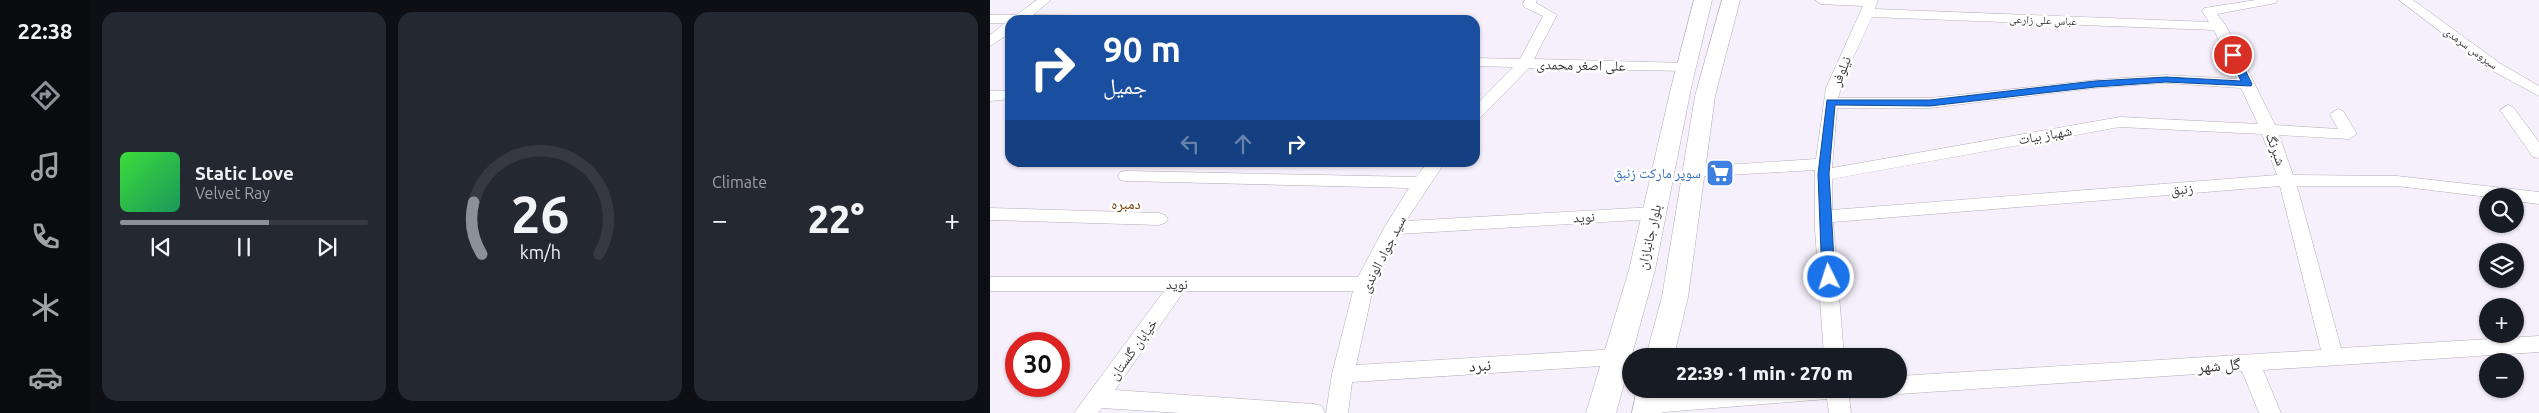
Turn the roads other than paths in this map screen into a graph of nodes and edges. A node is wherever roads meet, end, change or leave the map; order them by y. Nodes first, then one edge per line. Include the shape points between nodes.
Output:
1 (1045, 0) edge
2 (1531, 0) edge
3 (1703, 0) edge
4 (1731, 0) edge
5 (1822, 0) edge
6 (2271, 0) edge
7 (2406, 0) edge
8 (1870, 5) edge
9 (1025, 15) edge
10 (990, 19) edge
11 (1005, 21) edge
12 (2220, 26) junction
13 (1005, 30) edge
14 (990, 42) edge
15 (1480, 62) edge
16 (1525, 63) junction
17 (1686, 67) junction
18 (2247, 84) junction
19 (2539, 92) edge
20 (1005, 95) edge
21 (990, 96) edge
22 (1830, 102) junction
23 (1480, 110) edge
24 (2508, 110) dead end
25 (2338, 114) dead end
26 (2268, 128) junction
27 (2539, 153) edge
28 (1434, 167) edge
29 (1824, 169) junction
30 (1694, 172) junction
31 (1126, 176) dead end
32 (2287, 180) junction
33 (1421, 183) junction
34 (2539, 198) edge
35 (1654, 213) junction
36 (990, 214) edge
37 (1824, 218) junction
38 (1160, 219) dead end
39 (1393, 228) junction
40 (990, 284) edge
41 (1179, 284) junction
42 (1364, 284) junction
43 (1662, 348) edge
44 (1833, 348) edge
45 (2535, 349) edge
46 (1617, 357) junction
47 (2333, 357) junction
48 (2249, 363) junction
49 (1343, 374) junction
50 (1907, 384) edge
51 (1707, 398) edge
52 (1838, 398) edge
53 (1649, 402) edge
54 (1090, 406) edge
55 (1314, 413) edge
56 (1337, 413) edge
57 (1601, 413) edge
58 (1840, 413) edge
59 (2270, 413) edge

1 - 9 street
2 - 16 street via 1529,4 1550,15
3 - 17 main road, بلوار جانبازان
4 - 30 main road via 1705,96
5 - 8 street, عباس علی زارعی
6 - 12 street, شبرنگ via 2209,11
7 - 19 street, سیروس سرمدی via 2496,67
8 - 12 street, عباس علی زارعی
8 - 22 street, نیلوفر via 1841,67
10 - 11 street
12 - 18 street, شبرنگ
13 - 14 street
15 - 16 street, علی اصغر محمدی
16 - 17 street, علی اصغر محمدی
16 - 23 street
17 - 35 main road, بلوار جانبازان
18 - 22 street via 2166,80 2095,84 1930,103
18 - 26 street, شبرنگ
20 - 21 street
22 - 29 street, نیلوفر
24 - 27 street
25 - 26 street, شهباز بیات via 2349,134
26 - 29 street, شهباز بیات via 2120,122
26 - 32 street, شبرنگ
28 - 33 street, سید جواد الوندی
29 - 30 street, شهباز بیات
29 - 37 street, نیلوفر
30 - 43 main road via 1675,297
31 - 33 street
32 - 34 street, زنبق via 2397,181
32 - 37 street, زنبق
32 - 47 street, شبرنگ
33 - 39 street, سید جواد الوندی
35 - 39 street, نوید
35 - 46 main road, بلوار جانبازان via 1642,270
36 - 38 street
37 - 44 street, نیلوفر
39 - 42 street, سید جواد الوندی
40 - 41 street, نوید
41 - 42 street, نوید
41 - 54 street, خیابان گلستان
42 - 49 street, سید جواد الوندی
45 - 47 street, گل شهر
46 - 49 street, نبرد
46 - 57 main road, بلوار جانبازان
47 - 48 street, گل شهر
48 - 50 street, گل شهر
48 - 59 street
49 - 56 street, سید جواد الوندی
51 - 53 street
52 - 58 street
54 - 55 street

